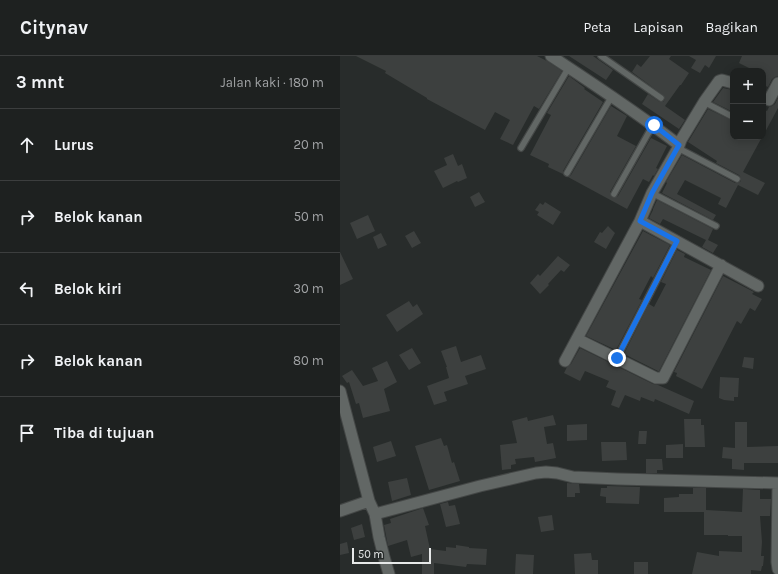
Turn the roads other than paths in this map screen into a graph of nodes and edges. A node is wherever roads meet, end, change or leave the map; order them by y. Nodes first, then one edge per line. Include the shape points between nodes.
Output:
1 (551, 56) edge
2 (601, 56) edge
3 (569, 67) junction
4 (730, 82) edge
5 (778, 83) edge
6 (612, 96) junction
7 (661, 98) dead end
8 (770, 101) edge
9 (704, 102) junction
10 (730, 116) edge
11 (654, 125) junction
12 (678, 147) junction
13 (521, 148) dead end
14 (567, 173) dead end
15 (737, 179) dead end
16 (652, 193) junction
17 (614, 194) dead end
18 (640, 221) junction
19 (716, 226) dead end
20 (677, 241) junction
21 (721, 265) junction
22 (758, 286) dead end
23 (577, 339) junction
24 (617, 358) junction
25 (565, 360) dead end
26 (340, 391) edge
27 (778, 485) edge
28 (369, 500) junction
29 (340, 511) edge
30 (375, 514) junction
31 (778, 569) edge
32 (389, 574) edge

1 - 3 street
2 - 7 lane
3 - 6 street
3 - 13 lane
4 - 9 street via 719,81
5 - 8 street
6 - 11 street
6 - 14 lane
9 - 10 lane
9 - 12 street
11 - 12 street
11 - 17 lane
12 - 15 lane
12 - 16 street
16 - 18 street
16 - 19 lane
18 - 20 street
18 - 23 street
20 - 21 street
20 - 24 lane
21 - 22 street
21 - 24 street via 663,378 656,378
23 - 24 street
23 - 25 street
26 - 28 street
27 - 30 street via 573,477 541,473 480,486
27 - 31 street
28 - 29 street
28 - 30 street
30 - 32 street

